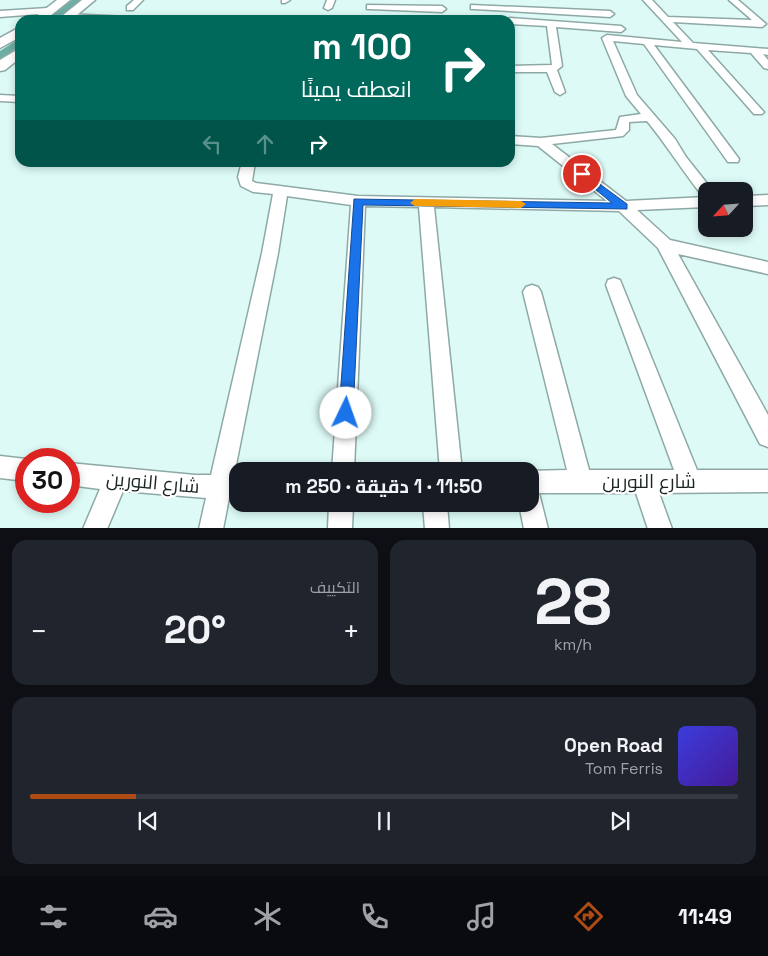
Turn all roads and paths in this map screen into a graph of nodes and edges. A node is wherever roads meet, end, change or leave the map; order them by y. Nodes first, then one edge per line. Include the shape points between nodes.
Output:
1 (64, 0) edge
2 (90, 0) edge
3 (139, 0) edge
4 (647, 0) edge
5 (733, 0) edge
6 (494, 4) edge
7 (370, 7) edge
8 (474, 7) dead end
9 (130, 8) dead end
10 (442, 9) dead end
11 (48, 12) junction
12 (0, 14) edge
13 (44, 15) edge
14 (70, 15) edge
15 (665, 20) junction
16 (15, 22) edge
17 (515, 22) edge
18 (0, 23) edge
19 (764, 26) edge
20 (551, 28) junction
21 (621, 29) junction
22 (15, 34) edge
23 (607, 38) junction
24 (629, 40) junction
25 (647, 42) junction
26 (0, 44) edge
27 (695, 46) junction
28 (754, 52) junction
29 (768, 52) edge
30 (15, 56) edge
31 (768, 66) edge
32 (0, 68) edge
33 (515, 69) edge
34 (551, 69) junction
35 (560, 92) dead end
36 (0, 98) edge
37 (15, 99) edge
38 (758, 112) dead end
39 (648, 117) junction
40 (515, 140) edge
41 (541, 142) junction
42 (733, 159) dead end
43 (248, 167) edge
44 (699, 182) edge
45 (281, 191) junction
46 (768, 200) edge
47 (358, 201) junction
48 (753, 201) edge
49 (698, 202) edge
50 (426, 203) junction
51 (623, 206) junction
52 (664, 244) junction
53 (768, 268) edge
54 (614, 285) dead end
55 (532, 292) dead end
56 (768, 436) edge
57 (344, 462) edge
58 (450, 462) edge
59 (80, 475) edge
60 (116, 479) junction
61 (643, 481) junction
62 (690, 481) junction
63 (768, 481) edge
64 (539, 482) edge
65 (581, 482) junction
66 (228, 486) edge
67 (341, 512) edge
68 (436, 512) edge
69 (532, 512) edge
70 (95, 528) edge
71 (211, 528) edge
72 (340, 528) edge
73 (437, 528) edge
74 (536, 528) edge
75 (660, 528) edge

1 - 11 main road
2 - 14 main road
3 - 9 street
4 - 15 street
5 - 19 street
6 - 8 street
6 - 21 street via 607,10
7 - 10 street
11 - 12 street
11 - 13 main road
15 - 19 street
15 - 27 street
16 - 18 street
17 - 20 street
20 - 21 street
20 - 23 street
20 - 34 street via 557,66
21 - 24 street
22 - 26 main road
23 - 24 street
23 - 39 street via 632,96
24 - 25 street
25 - 27 street
25 - 42 street
27 - 28 street
27 - 38 street
28 - 29 street
28 - 31 street
30 - 32 main road
33 - 34 street
34 - 35 street
36 - 37 street
39 - 41 street via 624,119 623,130 619,133
39 - 44 street via 671,142
40 - 41 street
41 - 51 street
43 - 45 street via 246,183
45 - 47 street
45 - 66 street
46 - 48 street
47 - 50 street
47 - 57 street
49 - 51 street
50 - 51 street
50 - 58 street
51 - 52 street
52 - 53 street
52 - 56 street
54 - 62 street
55 - 65 street
59 - 60 street, شارع النورين
60 - 66 street, شارع النورين via 195,487
60 - 70 street
61 - 62 street, شارع النورين
61 - 65 street, شارع النورين
61 - 75 street
62 - 63 street, شارع النورين
64 - 65 street, شارع النورين
66 - 71 street
67 - 72 street
68 - 73 street
69 - 74 street

